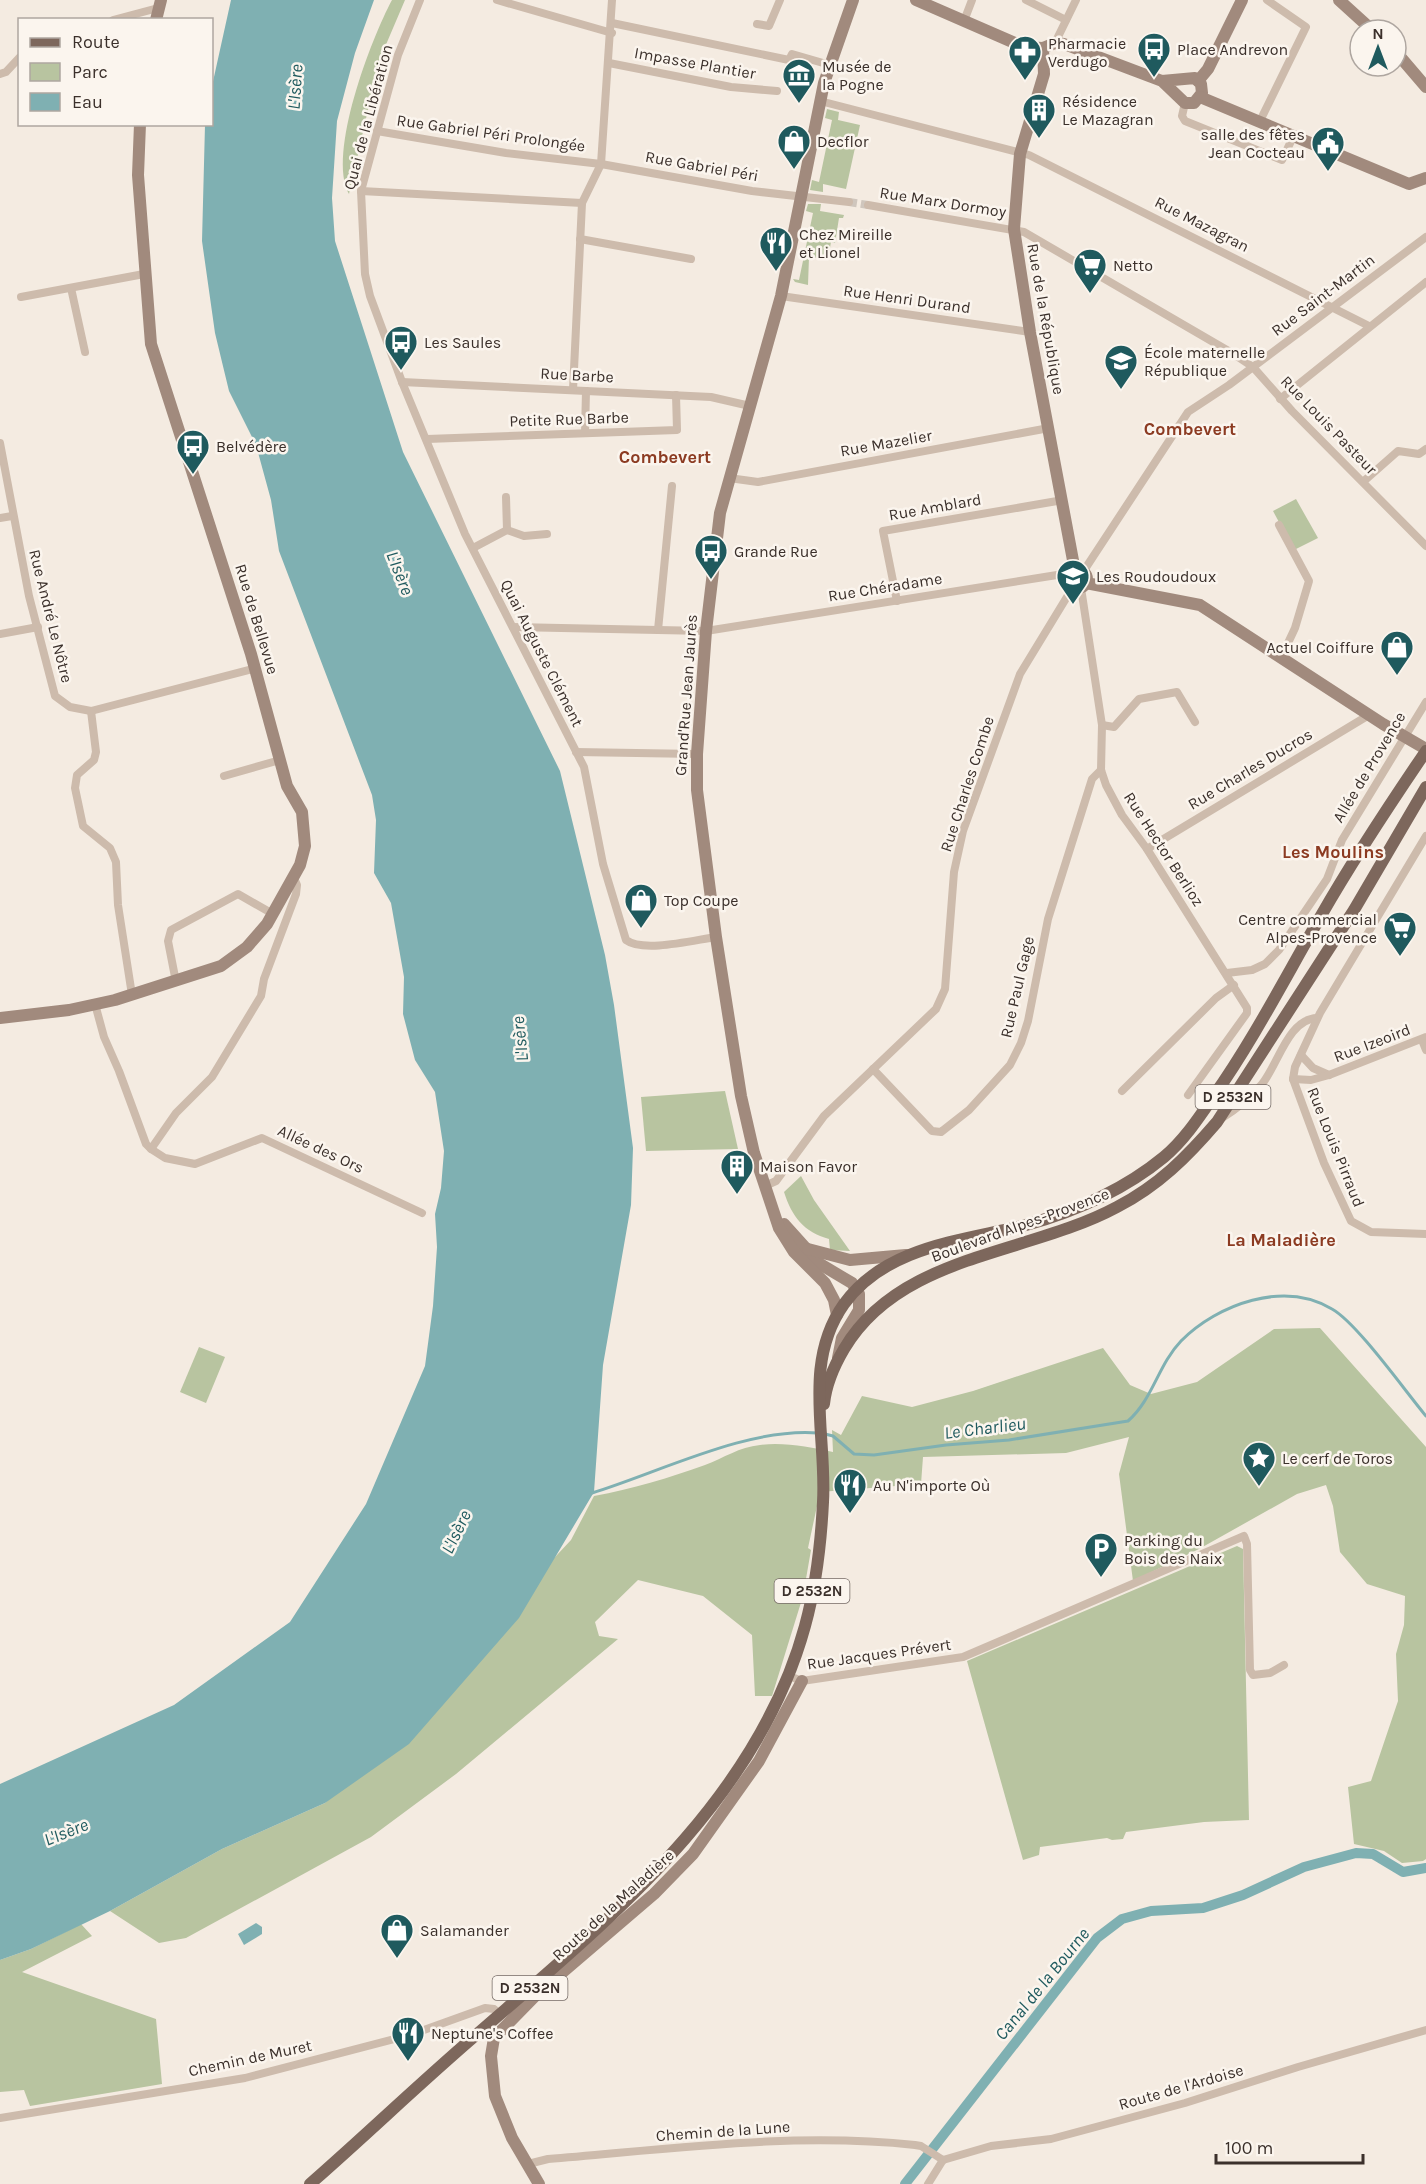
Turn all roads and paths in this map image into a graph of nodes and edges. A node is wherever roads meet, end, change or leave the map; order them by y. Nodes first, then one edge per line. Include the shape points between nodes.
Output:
1 (420, 0) edge
2 (497, 0) edge
3 (612, 0) edge
4 (780, 0) edge
5 (853, 0) edge
6 (916, 0) edge
7 (972, 0) edge
8 (1026, 0) edge
9 (1076, 0) edge
10 (1242, 0) edge
11 (1267, 0) edge
12 (1340, 0) edge
13 (158, 9) edge
14 (121, 18) edge
15 (1359, 18) edge
16 (1066, 20) junction
17 (964, 21) junction
18 (757, 24) dead end
19 (612, 28) junction
20 (1050, 45) junction
21 (18, 59) edge
22 (609, 63) junction
23 (830, 64) junction
24 (1408, 66) edge
25 (0, 74) edge
26 (1198, 81) junction
27 (1177, 87) junction
28 (1426, 87) edge
29 (777, 91) dead end
30 (1200, 97) junction
31 (820, 101) junction
32 (1185, 103) junction
33 (1260, 121) junction
34 (140, 126) edge
35 (377, 131) junction
36 (1294, 135) junction
37 (1020, 154) junction
38 (601, 164) junction
39 (1426, 178) edge
40 (361, 191) junction
41 (800, 195) junction
42 (849, 202) tunnel mouth
43 (582, 203) junction
44 (868, 205) tunnel mouth
45 (1014, 229) junction
46 (580, 239) junction
47 (1424, 242) edge
48 (691, 259) dead end
49 (144, 274) junction
50 (1426, 282) edge
51 (71, 288) junction
52 (781, 296) junction
53 (21, 297) dead end
54 (1332, 307) junction
55 (1369, 326) junction
56 (1030, 332) junction
57 (86, 352) dead end
58 (1253, 367) junction
59 (402, 382) junction
60 (573, 390) junction
61 (586, 391) junction
62 (676, 395) junction
63 (1280, 399) junction
64 (750, 405) junction
65 (1048, 428) junction
66 (585, 433) junction
67 (426, 439) junction
68 (0, 443) edge
69 (1426, 448) edge
70 (729, 478) junction
71 (1364, 481) junction
72 (672, 486) dead end
73 (506, 497) dead end
74 (1063, 500) junction
75 (12, 516) junction
76 (0, 518) edge
77 (1279, 525) dead end
78 (507, 530) junction
79 (547, 534) dead end
80 (1426, 546) edge
81 (473, 549) junction
82 (1078, 579) junction
83 (897, 601) junction
84 (38, 627) junction
85 (513, 627) junction
86 (658, 630) junction
87 (706, 631) junction
88 (0, 634) edge
89 (1281, 658) junction
90 (256, 668) junction
91 (1426, 702) edge
92 (90, 711) junction
93 (1369, 715) junction
94 (1195, 722) dead end
95 (1102, 725) junction
96 (1405, 737) junction
97 (1426, 749) edge
98 (576, 752) junction
99 (697, 754) junction
100 (280, 760) junction
101 (1101, 770) junction
102 (224, 776) dead end
103 (1426, 787) edge
104 (1426, 836) edge
105 (1147, 849) junction
106 (294, 878) junction
107 (273, 914) junction
108 (716, 937) junction
109 (1227, 973) junction
110 (176, 982) junction
111 (1234, 985) junction
112 (132, 995) junction
113 (95, 1004) junction
114 (1318, 1016) junction
115 (0, 1018) edge
116 (1424, 1038) edge
117 (1426, 1050) edge
118 (1301, 1054) junction
119 (873, 1069) junction
120 (1329, 1075) junction
121 (1293, 1079) junction
122 (1122, 1091) dead end
123 (1188, 1095) dead end
124 (1217, 1122) junction
125 (151, 1149) junction
126 (765, 1186) junction
127 (769, 1200) junction
128 (422, 1213) dead end
129 (1426, 1234) edge
130 (804, 1248) junction
131 (910, 1255) junction
132 (857, 1289) junction
133 (837, 1315) junction
134 (838, 1358) junction
135 (822, 1424) junction
136 (1284, 1665) dead end
137 (789, 1676) junction
138 (802, 1681) junction
139 (500, 2014) junction
140 (1426, 2030) edge
141 (0, 2118) edge
142 (943, 2160) junction
143 (528, 2164) junction
144 (310, 2184) edge
145 (539, 2184) edge
146 (928, 2184) edge

1 - 35 street, Quai de la Libération via 398,55
2 - 19 street
3 - 19 street
4 - 18 street via 769,26
5 - 23 street, Grand'Rue Jean Jaurès
6 - 17 street
7 - 17 street
8 - 16 street
9 - 16 street
10 - 26 street via 1208,69
11 - 33 street via 1306,27
12 - 15 street
13 - 14 street
16 - 20 street
17 - 20 street via 1024,46
19 - 22 street
19 - 23 street via 789,60 792,54
20 - 27 street via 1064,44
20 - 37 street, Rue de la République
21 - 25 street
22 - 29 street, Impasse Plantier via 731,87
22 - 38 street
23 - 31 street, Grand'Rue Jean Jaurès
24 - 28 street
26 - 27 street via 1186,77
26 - 30 street
27 - 32 street
30 - 32 street via 1194,103
30 - 33 street
31 - 37 street, Rue Mazagran
31 - 41 street, Grand'Rue Jean Jaurès via 822,112 813,157
32 - 36 street via 1185,121 1282,160
33 - 36 street
34 - 49 street, Rue de Bellevue via 138,176
35 - 38 street, Rue Gabriel Péri Prolongée
35 - 40 street, Quai de la Libération
36 - 39 street via 1409,184
37 - 45 street, Rue de la République
37 - 54 street, Rue Mazagran via 1061,170
38 - 41 street, Rue Gabriel Péri via 752,191
38 - 43 street
40 - 43 street
40 - 59 street, Quai de la Libération via 365,274
41 - 42 street
41 - 52 street, Grand'Rue Jean Jaurès
43 - 46 street
44 - 45 street, Rue Marx Dormoy
45 - 56 street, Rue de la République
45 - 58 street, Rue Louis Pasteur
46 - 48 street
46 - 60 street
47 - 54 street, Rue Saint-Martin
49 - 51 street
49 - 90 street, Rue de Bellevue via 151,344
50 - 55 street
51 - 53 street
51 - 57 street
52 - 56 street, Rue Henri Durand
52 - 64 street, Grand'Rue Jean Jaurès
54 - 55 street, Rue Mazagran
54 - 58 street, Rue Saint-Martin
55 - 63 street
56 - 65 street, Rue de la République
58 - 63 street, Rue Louis Pasteur
58 - 82 street, Rue Saint-Martin via 1188,412
59 - 60 street, Rue Barbe
59 - 67 street, Quai Auguste Clément
60 - 61 street, Rue Barbe
61 - 62 street, Rue Barbe
61 - 66 street
62 - 64 street, Rue Barbe
62 - 66 street, Petite Rue Barbe via 677,430
63 - 71 street, Rue Louis Pasteur
64 - 70 street, Grand'Rue Jean Jaurès
65 - 70 street, Rue Mazelier via 758,482
65 - 74 street, Rue de la République
66 - 67 street, Petite Rue Barbe
67 - 81 street, Quai Auguste Clément
68 - 75 street, Rue André Le Nôtre
69 - 71 street via 1416,454 1398,451
70 - 87 street, Grand'Rue Jean Jaurès via 714,548
71 - 80 street, Rue Louis Pasteur
72 - 86 street
73 - 78 street
74 - 82 street, Rue de la République
74 - 83 street, Rue Amblard via 883,531
75 - 76 street
75 - 84 street, Rue André Le Nôtre
77 - 89 street via 1309,580 1295,628
78 - 79 street via 524,536
78 - 81 street
81 - 85 street, Quai Auguste Clément
82 - 83 street, Rue Chéradame via 1057,575
82 - 89 street via 1200,605
82 - 95 street, Rue Hector Berlioz
82 - 119 street, Rue Charles Combe via 1020,674 963,831 954,872 945,989 936,1009
83 - 87 street, Rue Chéradame
84 - 88 street
84 - 92 street, Rue André Le Nôtre via 55,696 70,707
85 - 86 street, Rue Chéradame
85 - 98 street, Quai Auguste Clément
86 - 87 street, Rue Chéradame
87 - 99 street, Grand'Rue Jean Jaurès
89 - 93 street
90 - 92 street
90 - 100 street, Rue de Bellevue
91 - 96 street, Allée de Provence
92 - 112 street via 96,752 77,775 75,788 83,826 110,848 116,862 117,904
93 - 96 street
93 - 105 street, Rue Charles Ducros
94 - 95 street via 1177,692 1139,699 1114,727
95 - 101 street, Rue Hector Berlioz
96 - 97 street
96 - 109 street, Allée de Provence via 1342,840 1327,879 1279,950 1252,970
97 - 131 main road, Boulevard Alpes-Provence / D 2532N via 1321,915 1282,989 1229,1075 1190,1131 1168,1154 1117,1190 1089,1203 1029,1224
98 - 99 street
98 - 108 street, Quai Auguste Clément via 584,767 603,864 626,940 645,946
99 - 108 street, Grand'Rue Jean Jaurès via 697,790
100 - 102 street
100 - 106 street, Rue de Bellevue via 304,822 305,846
101 - 105 street, Rue Hector Berlioz via 1122,815
101 - 119 street, Rue Paul Gage via 1092,779 1051,908 1028,1021 1010,1065 969,1110 941,1132 932,1131
103 - 124 main road, Boulevard Alpes-Provence / D 2532N via 1354,910
104 - 114 street, Rue Louis Pirraud
105 - 109 street, Rue Hector Berlioz
106 - 107 street, Rue de Bellevue
106 - 125 street via 296,894 261,996 212,1077 176,1113
107 - 110 street, Rue de Bellevue via 258,936 234,957 221,966
107 - 110 street via 238,894 175,926 168,941
108 - 126 street, Grand'Rue Jean Jaurès via 741,1096
109 - 111 street, Rue Hector Berlioz
110 - 112 street, Rue de Bellevue
111 - 122 street
111 - 123 street, Rue Hector Berlioz via 1247,1013
112 - 113 street, Rue de Bellevue
113 - 115 street, Rue de Bellevue
113 - 125 street via 104,1037
114 - 118 street, Rue Louis Pirraud
114 - 124 street via 1299,1024 1263,1083
116 - 117 street
116 - 120 street, Rue Izeoird
118 - 120 street, Rue Izeoird via 1313,1068
118 - 121 street, Rue Louis Pirraud
119 - 126 street, Rue Charles Combe via 824,1116 776,1181
120 - 121 street, Rue Izeoird
121 - 129 street, Rue Louis Pirraud via 1351,1221 1371,1232
124 - 134 main road, Boulevard Alpes-Provence / D 2532N via 1170,1173 1116,1208 906,1286 866,1318
125 - 128 street, Allée des Ors via 165,1158 195,1164 262,1138
126 - 127 street, Grand'Rue Jean Jaurès
127 - 130 street
127 - 133 street via 785,1240 830,1291
130 - 131 street via 850,1260
130 - 132 street
131 - 132 main road, Boulevard Alpes-Provence / D 2532N via 877,1272
132 - 133 main road, D 2532N
132 - 134 street, D 2532N via 859,1310 842,1338
133 - 135 main road, D 2532N via 819,1365
134 - 135 main road, D 2532N via 828,1383
135 - 137 main road, D 2532N via 823,1502 814,1581 806,1624
136 - 138 street, Rue Jacques Prévert via 1270,1673 1253,1675 1250,1670 1244,1536 963,1657
137 - 138 street, Rue Jacques Prévert
137 - 139 main road, D 2532N via 750,1753 685,1840 640,1888
138 - 143 street, Route de la Maladière via 759,1761 693,1854 654,1894 536,1995 494,2037 491,2056 495,2096 512,2138
139 - 141 street, Chemin de Muret via 484,2008 410,2035 245,2078
139 - 144 main road, D 2532N
140 - 142 street, Route de l'Ardoise via 1185,2103 1062,2136 991,2146
142 - 143 street, Chemin de la Lune via 921,2146 876,2141 780,2141 548,2158
142 - 146 street
143 - 145 street, Route de la Maladière

